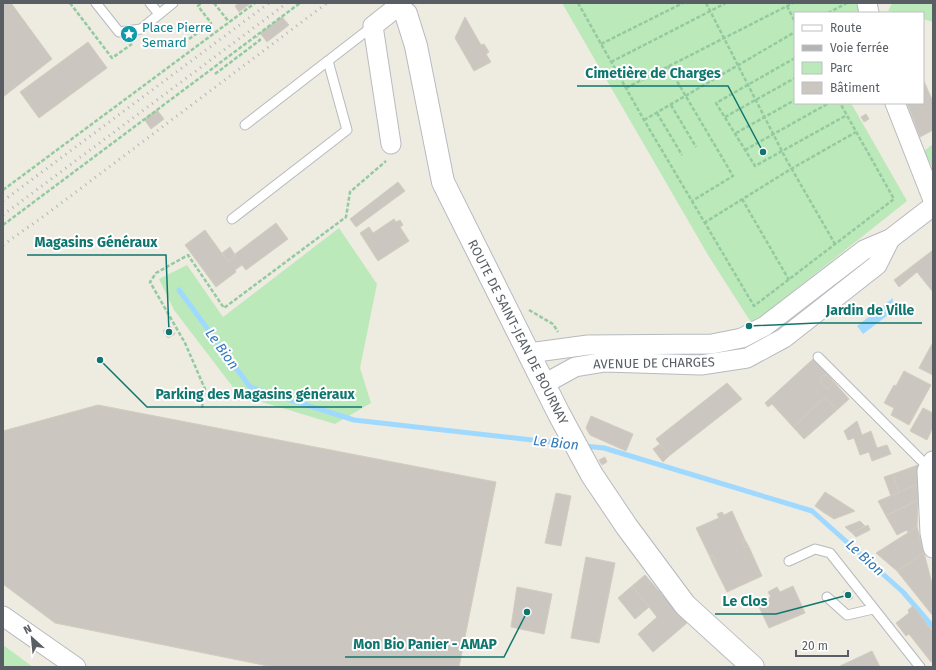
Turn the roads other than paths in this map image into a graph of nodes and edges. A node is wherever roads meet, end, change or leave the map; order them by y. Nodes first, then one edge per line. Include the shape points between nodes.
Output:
1 (96, 3) edge
2 (150, 3) edge
3 (173, 3) edge
4 (404, 8) edge
5 (159, 14) junction
6 (373, 26) junction
7 (328, 61) junction
8 (895, 104) edge
9 (245, 125) dead end
10 (391, 144) road end
11 (933, 200) edge
12 (933, 206) edge
13 (232, 219) dead end
14 (890, 239) junction
15 (529, 353) junction
16 (818, 358) dead end
17 (544, 384) junction
18 (931, 464) edge
19 (933, 548) edge
20 (789, 561) dead end
21 (827, 596) dead end
22 (873, 609) junction
23 (3, 616) edge
24 (76, 667) edge
25 (753, 667) edge
26 (920, 667) edge

1 - 5 lane via 118,32 141,29
2 - 5 lane
3 - 5 lane
4 - 6 street
4 - 15 main road, ROUTE DE SAINT-JEAN DE BOURNAY via 416,46 442,182
6 - 7 lane
6 - 10 street
7 - 9 lane
7 - 13 lane via 347,130
8 - 11 street
12 - 14 street, AVENUE DE CHARGES
14 - 15 street, AVENUE DE CHARGES via 864,250 765,326 742,338 712,344 567,346
14 - 17 street, AVENUE DE CHARGES via 877,265 784,338 747,358 701,365 605,362 574,367
15 - 17 main road, ROUTE DE SAINT-JEAN DE BOURNAY
16 - 18 lane
17 - 25 main road, ROUTE DE SAINT-JEAN DE BOURNAY via 582,457 627,527 685,605
18 - 19 street via 927,471
20 - 22 lane via 815,549 830,553
21 - 22 lane via 847,615
22 - 26 lane
23 - 24 street

